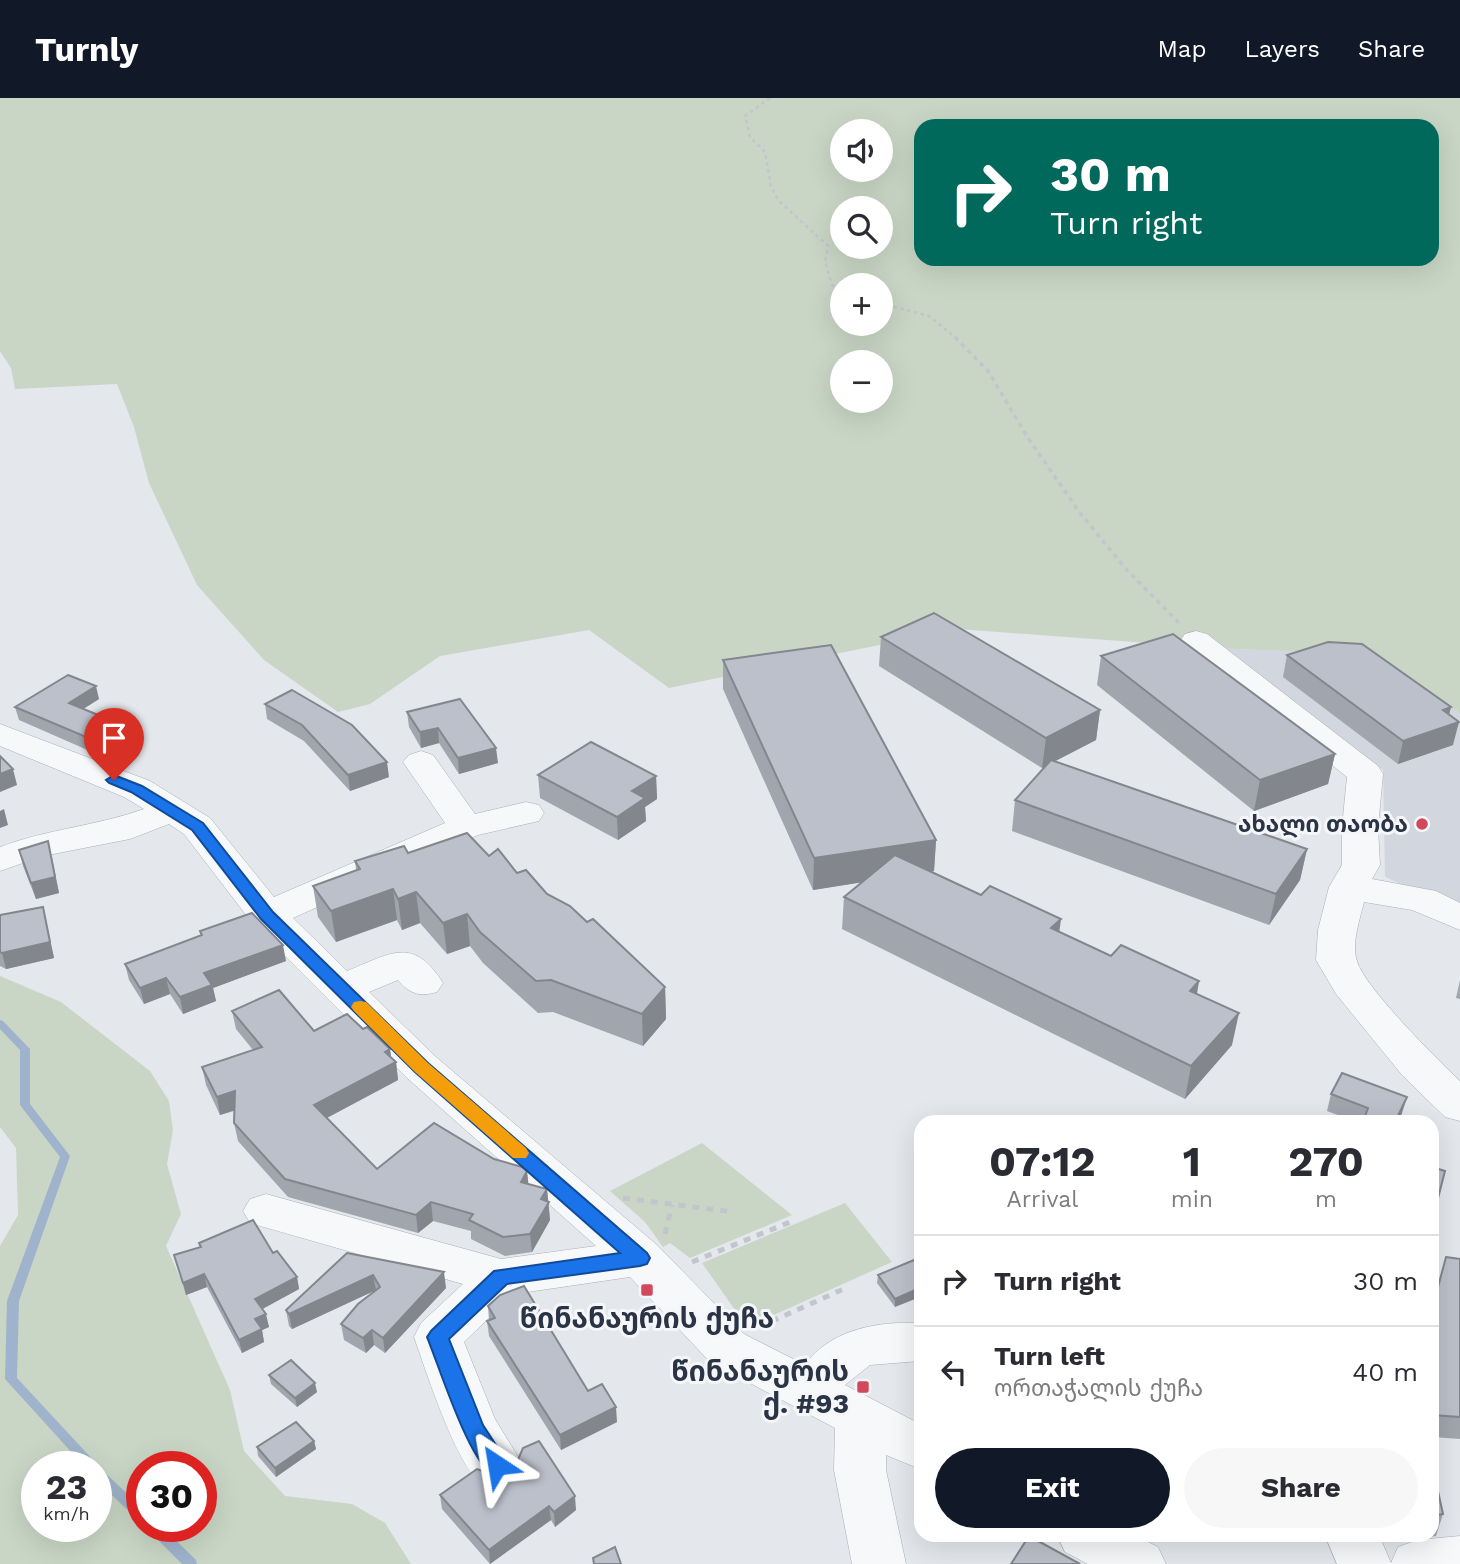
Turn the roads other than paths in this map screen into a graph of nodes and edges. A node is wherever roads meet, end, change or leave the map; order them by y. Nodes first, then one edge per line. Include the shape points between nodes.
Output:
1 (1196, 642) road end
2 (0, 734) edge
3 (421, 762) dead end
4 (172, 811) junction
5 (526, 813) dead end
6 (466, 827) junction
7 (0, 860) edge
8 (1348, 887) junction
9 (267, 915) junction
10 (1460, 918) edge
11 (423, 982) dead end
12 (341, 988) junction
13 (1460, 1106) edge
14 (266, 1211) dead end
15 (651, 1250) junction
16 (501, 1277) junction
17 (914, 1342) edge
18 (813, 1393) junction
19 (861, 1416) junction
20 (914, 1445) edge
21 (497, 1465) dead end
22 (1097, 1542) edge
23 (1355, 1542) edge
24 (1460, 1560) edge
25 (879, 1564) edge
26 (1139, 1564) edge
27 (1364, 1564) edge
28 (1417, 1564) edge

1 - 8 street via 1365,774 1361,864
2 - 4 street via 137,789
3 - 6 street
4 - 7 street via 97,837 23,837
4 - 9 street via 197,826
5 - 6 street
6 - 9 street
8 - 10 street via 1422,900
8 - 13 street via 1336,960 1350,985 1417,1065
9 - 12 street
11 - 12 street via 404,963
12 - 15 street via 421,1067
14 - 16 street
15 - 16 street
15 - 18 street via 727,1348
16 - 21 street via 438,1337 474,1429
17 - 18 street via 865,1348 834,1364
18 - 19 street
19 - 20 street
19 - 25 street via 860,1470
22 - 26 street
23 - 27 street
24 - 28 street

